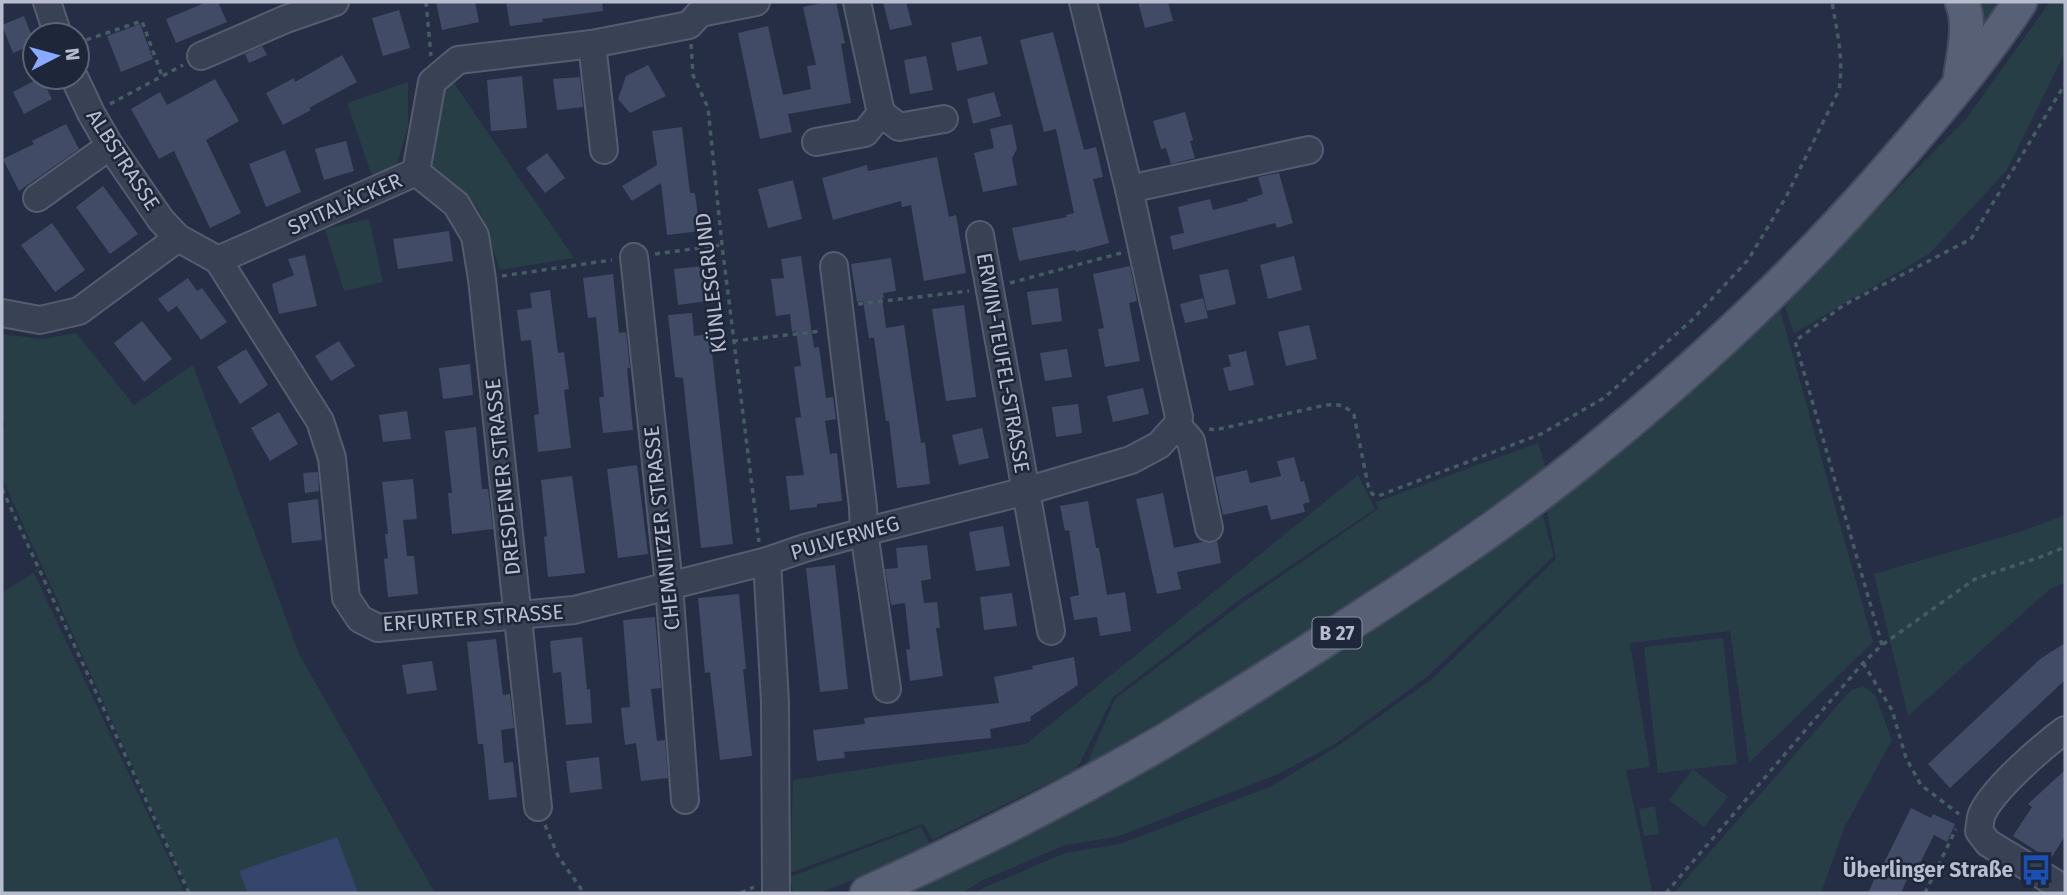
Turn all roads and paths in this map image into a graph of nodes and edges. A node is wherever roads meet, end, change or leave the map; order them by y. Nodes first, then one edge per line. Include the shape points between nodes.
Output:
1 (47, 2) edge
2 (335, 2) edge
3 (426, 2) edge
4 (756, 2) edge
5 (858, 2) edge
6 (1083, 2) edge
7 (1832, 2) edge
8 (1962, 2) edge
9 (2020, 2) edge
10 (296, 8) edge
11 (696, 13) edge
12 (53, 21) edge
13 (91, 38) edge
14 (592, 44) junction
15 (201, 56) joint
16 (162, 76) junction
17 (432, 82) junction
18 (1959, 84) junction
19 (2065, 84) edge
20 (81, 91) edge
21 (91, 113) junction
22 (881, 113) junction
23 (944, 119) dead end
24 (816, 142) dead end
25 (110, 146) junction
26 (604, 150) dead end
27 (1309, 150) dead end
28 (416, 172) junction
29 (1129, 189) junction
30 (37, 198) dead end
31 (980, 235) dead end
32 (178, 238) junction
33 (722, 245) junction
34 (1142, 247) junction
35 (634, 257) junction
36 (218, 260) junction
37 (834, 267) dead end
38 (482, 279) junction
39 (990, 289) junction
40 (2, 313) edge
41 (840, 318) junction
42 (733, 341) junction
43 (1177, 425) junction
44 (2, 489) edge
45 (1026, 491) junction
46 (1209, 528) dead end
47 (864, 532) junction
48 (2065, 547) edge
49 (762, 550) junction
50 (669, 586) junction
51 (517, 615) junction
52 (1051, 631) dead end
53 (1882, 645) junction
54 (1863, 663) junction
55 (887, 689) dead end
56 (2065, 730) edge
57 (685, 800) dead end
58 (538, 807) joint
59 (1971, 824) junction
60 (775, 885) edge
61 (2065, 889) edge
62 (189, 893) edge
63 (584, 893) edge
64 (867, 893) edge
65 (1666, 893) edge
66 (1925, 893) edge

1 - 12 street
2 - 10 street
3 - 17 path
4 - 11 street
5 - 22 street
6 - 29 street
7 - 43 path via 1841,51 1839,90 1786,197 1748,260 1692,320 1604,398 1541,434 1378,496 1368,485 1354,415 1339,404 1215,430
8 - 18 main road via 1966,39
9 - 18 main road, B 27
10 - 15 street
11 - 14 street
11 - 33 path, KÜNLESGRUND via 694,75 708,108
13 - 16 path via 142,21
14 - 17 street via 458,60
14 - 26 street
15 - 16 path
16 - 21 path
17 - 28 street, SPITALÄCKER
18 - 64 main road, B 27 via 1849,214 1760,304 1590,454 1500,522 1419,580 1162,742 944,858
19 - 53 path via 1970,239 1844,305 1795,341
20 - 21 street, ALBSTRASSE
21 - 25 street, ALBSTRASSE
22 - 23 street via 899,127
22 - 24 street via 865,133
25 - 30 street
25 - 32 street, ALBSTRASSE
27 - 29 street
28 - 36 street, SPITALÄCKER
28 - 38 street, DRESDENER STRASSE via 456,204 475,236
29 - 34 street
31 - 39 street, ERWIN-TEUFEL-STRASSE
32 - 36 street
32 - 40 street via 79,311 40,320
33 - 35 path
33 - 42 path, KÜNLESGRUND
34 - 39 path
34 - 43 street via 1174,391
35 - 38 path
35 - 50 street, CHEMNITZER STRASSE
36 - 51 street, ERFURTER STRASSE via 320,421 332,458 346,598 360,619 378,628
37 - 41 street
38 - 51 street, DRESDENER STRASSE
39 - 41 path
39 - 45 street, ERWIN-TEUFEL-STRASSE
41 - 42 path
41 - 47 street
42 - 49 path, KÜNLESGRUND
43 - 45 street, PULVERWEG via 1159,445 1131,460
43 - 46 street via 1191,440
44 - 62 path
45 - 47 street, PULVERWEG
45 - 52 street, ERWIN-TEUFEL-STRASSE
47 - 49 street, PULVERWEG via 805,548
47 - 55 street
48 - 53 path via 1975,579
49 - 50 street, ERFURTER STRASSE
49 - 60 street, PULVERWEG via 775,702
50 - 51 street, ERFURTER STRASSE via 574,610
50 - 57 street, CHEMNITZER STRASSE
51 - 58 street, DRESDENER STRASSE
53 - 54 path
54 - 59 path via 1892,710 1906,758 1921,785
54 - 65 path
56 - 59 street via 2003,786
58 - 63 path via 558,856
59 - 61 street via 1988,843
59 - 66 path

